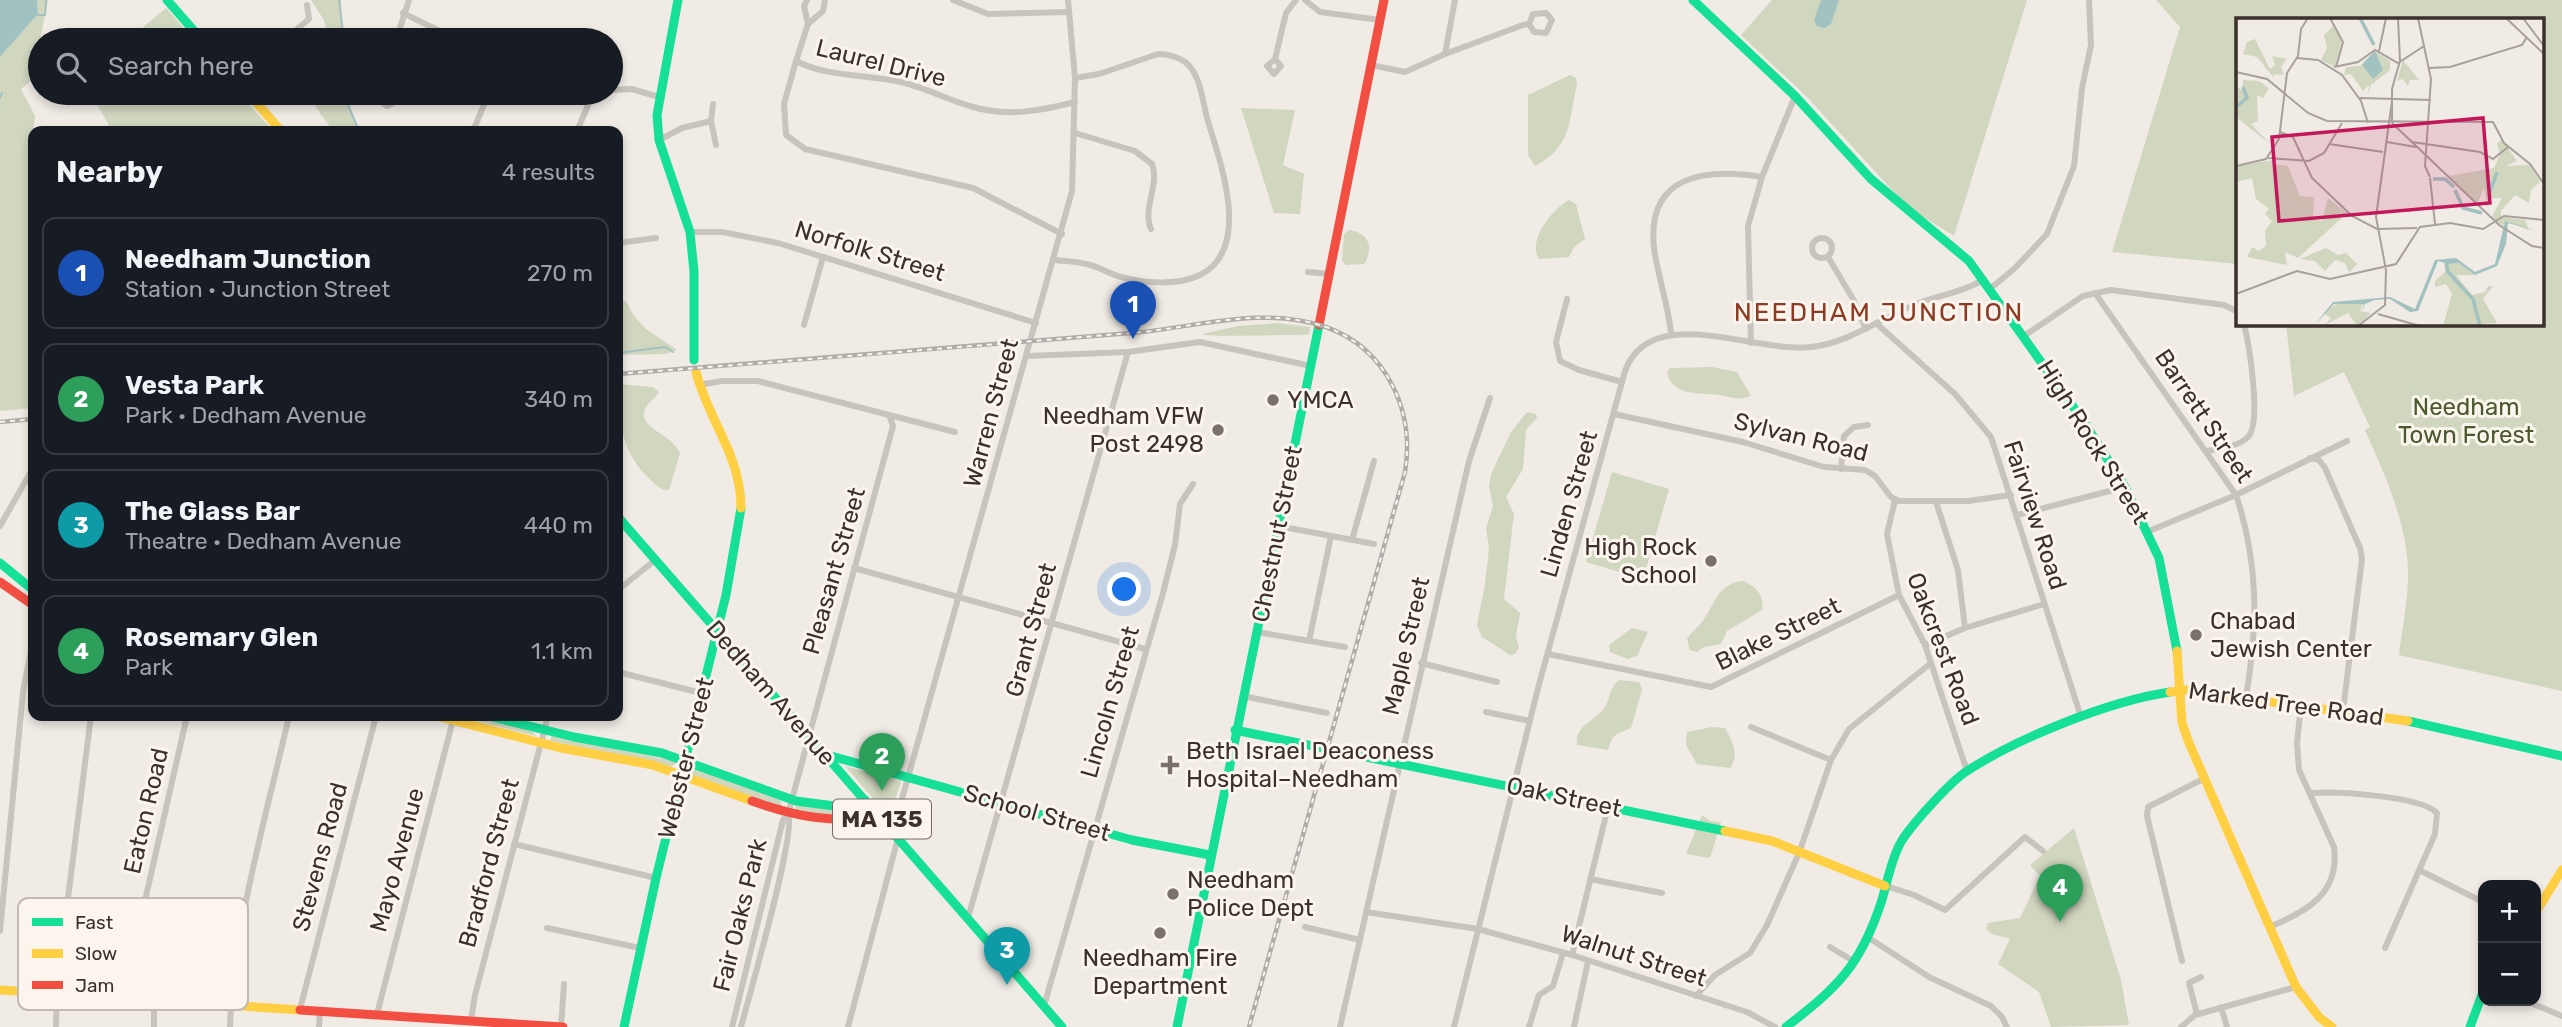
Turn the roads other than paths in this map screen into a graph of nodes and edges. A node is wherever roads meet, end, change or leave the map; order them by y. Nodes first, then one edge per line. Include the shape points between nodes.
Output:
1 (167, 0) edge
2 (409, 0) edge
3 (678, 0) edge
4 (807, 0) edge
5 (825, 0) edge
6 (953, 0) edge
7 (1068, 0) edge
8 (1296, 0) edge
9 (1305, 0) edge
10 (1384, 0) edge
11 (1455, 0) edge
12 (1693, 0) edge
13 (2089, 0) edge
14 (307, 5) dead end
15 (1069, 12) junction
16 (403, 13) junction
17 (1380, 20) junction
18 (808, 24) junction
19 (1529, 24) dead end
20 (192, 28) edge
21 (298, 28) edge
22 (399, 28) edge
23 (434, 28) edge
24 (1445, 54) junction
25 (1275, 59) dead end
26 (796, 61) junction
27 (1371, 65) junction
28 (1075, 78) junction
29 (623, 89) edge
30 (1795, 96) junction
31 (659, 97) junction
32 (1075, 102) junction
33 (713, 104) dead end
34 (258, 105) edge
35 (484, 105) edge
36 (588, 105) edge
37 (711, 121) junction
38 (277, 126) edge
39 (476, 126) edge
40 (579, 126) edge
41 (1075, 133) junction
42 (659, 140) junction
43 (716, 145) dead end
44 (1762, 177) junction
45 (1151, 229) dead end
46 (690, 232) junction
47 (1062, 233) junction
48 (656, 237) dead end
49 (623, 242) edge
50 (824, 257) junction
51 (1828, 257) dead end
52 (1054, 260) junction
53 (1308, 272) dead end
54 (1329, 274) junction
55 (1984, 279) junction
56 (1991, 288) junction
57 (2095, 293) junction
58 (1567, 299) dead end
59 (2236, 311) edge
60 (1036, 323) junction
61 (1877, 324) junction
62 (804, 325) dead end
63 (2244, 326) edge
64 (1866, 329) junction
65 (1671, 334) junction
66 (2024, 336) junction
67 (1751, 343) junction
68 (1128, 352) junction
69 (1027, 356) junction
70 (694, 360) dead end
71 (1311, 366) junction
72 (696, 372) dead end
73 (1622, 382) junction
74 (699, 385) junction
75 (1490, 398) dead end
76 (1614, 414) junction
77 (890, 417) junction
78 (1868, 425) dead end
79 (955, 432) dead end
80 (2347, 441) dead end
81 (2207, 451) junction
82 (2310, 458) junction
83 (1374, 461) dead end
84 (1842, 469) junction
85 (28, 477) edge
86 (1193, 484) dead end
87 (2125, 486) junction
88 (2011, 495) junction
89 (2236, 495) junction
90 (1895, 500) junction
91 (1936, 502) junction
92 (2017, 515) junction
93 (623, 523) edge
94 (0, 526) edge
95 (1278, 527) junction
96 (2149, 531) junction
97 (1331, 536) junction
98 (1352, 540) junction
99 (1374, 544) dead end
100 (655, 560) junction
101 (0, 563) edge
102 (854, 568) junction
103 (0, 582) edge
104 (28, 586) edge
105 (623, 586) edge
106 (1899, 595) junction
107 (960, 597) junction
108 (28, 602) edge
109 (2044, 604) junction
110 (1052, 622) junction
111 (1965, 628) junction
112 (717, 632) junction
113 (1257, 632) junction
114 (1309, 641) junction
115 (1925, 645) junction
116 (1345, 647) dead end
117 (1145, 649) junction
118 (1548, 654) junction
119 (1421, 663) junction
120 (1931, 663) junction
121 (28, 666) edge
122 (623, 673) edge
123 (1497, 682) dead end
124 (2179, 690) junction
125 (701, 693) junction
126 (1243, 696) junction
127 (2246, 697) junction
128 (2301, 705) junction
129 (2343, 710) junction
130 (1486, 712) dead end
131 (1327, 713) dead end
132 (2081, 717) junction
133 (90, 721) edge
134 (186, 721) edge
135 (288, 721) edge
136 (375, 721) edge
137 (453, 721) edge
138 (464, 721) edge
139 (508, 721) edge
140 (547, 721) edge
141 (1530, 721) junction
142 (1751, 727) dead end
143 (544, 730) junction
144 (1236, 730) junction
145 (808, 735) junction
146 (540, 743) junction
147 (824, 754) junction
148 (2562, 756) edge
149 (1830, 760) junction
150 (685, 761) junction
151 (1398, 762) junction
152 (1966, 771) junction
153 (681, 775) junction
154 (908, 776) junction
155 (2203, 779) junction
156 (1514, 787) junction
157 (2311, 793) junction
158 (791, 800) junction
159 (865, 800) junction
160 (1001, 803) junction
161 (1608, 807) junction
162 (788, 814) junction
163 (879, 817) junction
164 (887, 826) junction
165 (1094, 829) junction
166 (898, 838) junction
167 (514, 844) junction
168 (2043, 851) dead end
169 (1799, 853) junction
170 (1210, 855) junction
171 (2419, 870) junction
172 (2562, 870) edge
173 (656, 878) junction
174 (1590, 879) junction
175 (1885, 886) junction
176 (1662, 893) dead end
177 (68, 898) edge
178 (146, 898) edge
179 (2478, 900) edge
180 (248, 904) edge
181 (2541, 904) edge
182 (1366, 912) junction
183 (968, 918) junction
184 (1304, 927) dead end
185 (2269, 927) junction
186 (547, 928) dead end
187 (1478, 929) junction
188 (0, 931) edge
189 (1869, 939) junction
190 (1360, 940) junction
191 (1829, 947) dead end
192 (640, 948) junction
193 (2385, 948) dead end
194 (1563, 953) junction
195 (755, 954) junction
196 (1572, 955) junction
197 (1588, 961) junction
198 (2182, 961) dead end
199 (1855, 962) junction
200 (2202, 977) dead end
201 (564, 984) dead end
202 (2296, 987) junction
203 (0, 990) edge
204 (18, 991) edge
205 (1696, 996) junction
206 (248, 1005) edge
207 (2478, 1005) edge
208 (1044, 1006) junction
209 (2538, 1006) edge
210 (2221, 1007) junction
211 (300, 1009) junction
212 (320, 1010) junction
213 (377, 1014) junction
214 (2197, 1014) junction
215 (2562, 1016) edge
216 (474, 1023) edge
217 (1454, 1026) edge
218 (319, 1027) edge
219 (562, 1027) edge
220 (624, 1027) edge
221 (732, 1027) edge
222 (741, 1027) edge
223 (848, 1027) edge
224 (1062, 1027) edge
225 (1177, 1027) edge
226 (1340, 1027) edge
227 (1464, 1027) edge
228 (1529, 1027) edge
229 (1574, 1027) edge
230 (1775, 1027) edge
231 (1786, 1027) edge
232 (2007, 1027) edge
233 (2181, 1027) edge
234 (2227, 1027) edge
235 (2332, 1027) edge
236 (2470, 1027) edge

1 - 20 street
2 - 16 street
3 - 31 street
4 - 18 street
5 - 18 street via 823,11
6 - 15 street via 988,13
7 - 15 street, Warren Street
8 - 25 street via 1286,13
9 - 17 street via 1320,12
10 - 17 street, Chestnut Street
11 - 24 street
12 - 30 street, High Rock Street
13 - 56 street via 2091,45 2074,166 2047,234
14 - 21 street via 309,19
15 - 28 street, Warren Street
16 - 22 street
16 - 23 street
17 - 27 street, Chestnut Street
18 - 26 street
19 - 24 street
24 - 27 street via 1405,72
26 - 32 street, Laurel Drive via 843,75 894,81 999,113 1024,113
26 - 47 street, Laurel Drive via 784,104 786,135 796,144 820,154 973,188
27 - 54 street, Chestnut Street
28 - 32 street, Warren Street
28 - 52 street via 1158,54 1190,65 1224,172 1225,248 1218,262 1199,276 1171,281 1120,277 1086,264
29 - 31 street
30 - 44 street
30 - 55 street, High Rock Street via 1871,179 1945,239
31 - 42 street
32 - 41 street, Warren Street
33 - 37 street
34 - 38 street
35 - 39 street
36 - 40 street
37 - 42 street via 696,122
37 - 43 street
41 - 45 street via 1135,150 1152,163
41 - 47 street, Warren Street via 1072,191
42 - 46 street
44 - 65 street via 1702,173 1680,183 1665,197 1653,235
44 - 67 street via 1747,239
46 - 50 street, Norfolk Street via 741,235
46 - 70 street
47 - 52 street, Warren Street
48 - 49 street
50 - 60 street, Norfolk Street
50 - 62 street
51 - 64 street
52 - 60 street, Warren Street
53 - 54 street
54 - 71 street, Chestnut Street
55 - 56 street, High Rock Street
55 - 61 street
56 - 66 street, High Rock Street
57 - 59 street via 2133,291 2224,305
57 - 66 street via 2083,296
57 - 81 street, Barrett Street
58 - 73 street via 1556,342 1560,361
60 - 69 street, Warren Street
61 - 64 street
61 - 88 street, Fairview Road via 1941,380 1984,426 1996,447
63 - 81 street via 2253,429 2247,438 2229,447
64 - 67 street via 1810,347
65 - 67 street
65 - 73 street, Linden Street via 1638,349
66 - 87 street, High Rock Street
68 - 69 street
68 - 71 street via 1200,342
68 - 110 street, Grant Street
69 - 107 street, Warren Street
71 - 95 street, Chestnut Street
72 - 74 street, Webster Street
73 - 76 street, Linden Street
74 - 77 street via 758,381
74 - 112 street, Webster Street via 732,454 742,502
75 - 119 street, Maple Street via 1471,454
76 - 84 street, Sylvan Road
76 - 118 street, Linden Street
77 - 79 street
77 - 102 street, Pleasant Street via 893,426 883,469
78 - 84 street via 1854,427 1844,436
80 - 82 street
81 - 89 street, Barrett Street
82 - 89 street
82 - 129 street via 2325,468 2362,559
83 - 98 street
84 - 90 street, Sylvan Road via 1872,474
85 - 94 street
86 - 117 street, Lincoln Street via 1180,505 1163,593
87 - 92 street
87 - 96 street, High Rock Street
88 - 91 street
88 - 92 street, Fairview Road
89 - 96 street
89 - 127 street, Barrett Street via 2248,531 2255,577 2256,634
90 - 91 street
90 - 106 street, Oakcrest Road via 1887,534
91 - 111 street via 1958,570
92 - 109 street, Fairview Road
93 - 100 street, Dedham Avenue / MA 135
95 - 97 street
95 - 113 street, Chestnut Street
96 - 124 street, High Rock Street via 2167,593
97 - 98 street
97 - 114 street
98 - 99 street
100 - 105 street
100 - 112 street, Dedham Avenue / MA 135
101 - 104 street
102 - 107 street
102 - 145 street, Pleasant Street
103 - 108 street
106 - 115 street, Oakcrest Road
106 - 118 street, Blake Street via 1711,687
107 - 110 street
107 - 154 street, Warren Street
109 - 111 street
109 - 132 street, Fairview Road
110 - 117 street
110 - 160 street, Grant Street
111 - 115 street
112 - 125 street, Webster Street
112 - 145 street, Dedham Avenue / MA 135
113 - 114 street
113 - 126 street, Chestnut Street
114 - 116 street
115 - 120 street, Oakcrest Road
117 - 165 street, Lincoln Street
118 - 141 street, Linden Street
119 - 123 street
119 - 151 street, Maple Street
120 - 149 street via 1849,729
120 - 152 street, Oakcrest Road
121 - 188 street
122 - 125 street
124 - 127 street, Marked Tree Road
124 - 132 street, Marked Tree Road via 2135,697
124 - 155 street, High Rock Street via 2182,723
125 - 150 street, Webster Street
126 - 131 street
126 - 144 street, Chestnut Street
127 - 128 street, Marked Tree Road
128 - 129 street, Marked Tree Road
128 - 157 street via 2297,757
129 - 148 street, Marked Tree Road via 2449,728
130 - 141 street
132 - 152 street, Marked Tree Road
133 - 177 street
134 - 178 street, Eaton Road
135 - 180 street
136 - 211 street, Stevens Road
137 - 213 street, Mayo Avenue
138 - 146 street
139 - 143 street
140 - 143 street, Bradford Street
141 - 156 street, Linden Street
142 - 149 street
143 - 146 street, Bradford Street
143 - 150 street
144 - 151 street, Oak Street
144 - 170 street, Chestnut Street
145 - 147 street, Dedham Avenue / MA 135
145 - 158 street, Fair Oaks Park
146 - 153 street
146 - 167 street, Bradford Street
147 - 154 street, School Street
147 - 159 street, Dedham Avenue / MA 135
149 - 169 street
150 - 153 street, Webster Street
150 - 158 street
151 - 156 street, Oak Street
151 - 182 street, Maple Street
152 - 175 street, Marked Tree Road via 1901,842
153 - 162 street
153 - 173 street, Webster Street
154 - 160 street, School Street
154 - 164 street, Warren Street via 900,806
155 - 185 street, High Rock Street
155 - 198 street via 2148,807
156 - 161 street, Oak Street
156 - 187 street, Linden Street
157 - 171 street via 2373,797 2435,809 2435,834
157 - 185 street via 2336,861 2325,891 2314,905
158 - 159 street via 844,808
158 - 162 street, Fair Oaks Park
159 - 163 street, Dedham Avenue / MA 135
160 - 165 street, School Street
160 - 183 street, Grant Street
161 - 169 street, Oak Street via 1772,841
161 - 174 street
162 - 163 street via 847,822
162 - 195 street, Fair Oaks Park
163 - 164 street, Dedham Avenue / MA 135
164 - 166 street, Dedham Avenue / MA 135
165 - 170 street, School Street
165 - 208 street, Lincoln Street
166 - 183 street, Dedham Avenue / MA 135
166 - 223 street
167 - 173 street
167 - 216 street, Bradford Street
168 - 175 street via 2025,837 1945,910
169 - 175 street, Oak Street
169 - 205 street via 1768,925 1750,953 1715,975
170 - 225 street, Chestnut Street
171 - 179 street
171 - 193 street
172 - 181 street
173 - 192 street, Webster Street
174 - 176 street
174 - 196 street
175 - 189 street, Marked Tree Road
182 - 187 street, Walnut Street
182 - 190 street, Maple Street
183 - 208 street, Dedham Avenue / MA 135
184 - 190 street
185 - 202 street, High Rock Street
186 - 192 street
187 - 194 street, Walnut Street
187 - 217 street, Linden Street
189 - 199 street, Marked Tree Road
189 - 232 street via 1929,977 1991,1006
190 - 226 street, Maple Street
191 - 199 street
192 - 220 street, Webster Street
194 - 196 street, Walnut Street
194 - 228 street via 1553,986 1539,995
195 - 221 street, Fair Oaks Park
195 - 222 street, Fair Oaks Park
196 - 197 street, Walnut Street
197 - 205 street, Walnut Street
197 - 229 street
199 - 231 street, Marked Tree Road via 1833,989
200 - 214 street via 2189,983
201 - 219 street
202 - 210 street
202 - 235 street, High Rock Street
203 - 204 street
205 - 230 street, Walnut Street via 1747,1012
206 - 211 street
207 - 236 street
208 - 224 street, Dedham Avenue / MA 135
209 - 215 street
210 - 214 street
210 - 234 street
211 - 212 street
212 - 213 street
212 - 218 street
213 - 216 street
214 - 233 street
216 - 219 street
217 - 227 street

